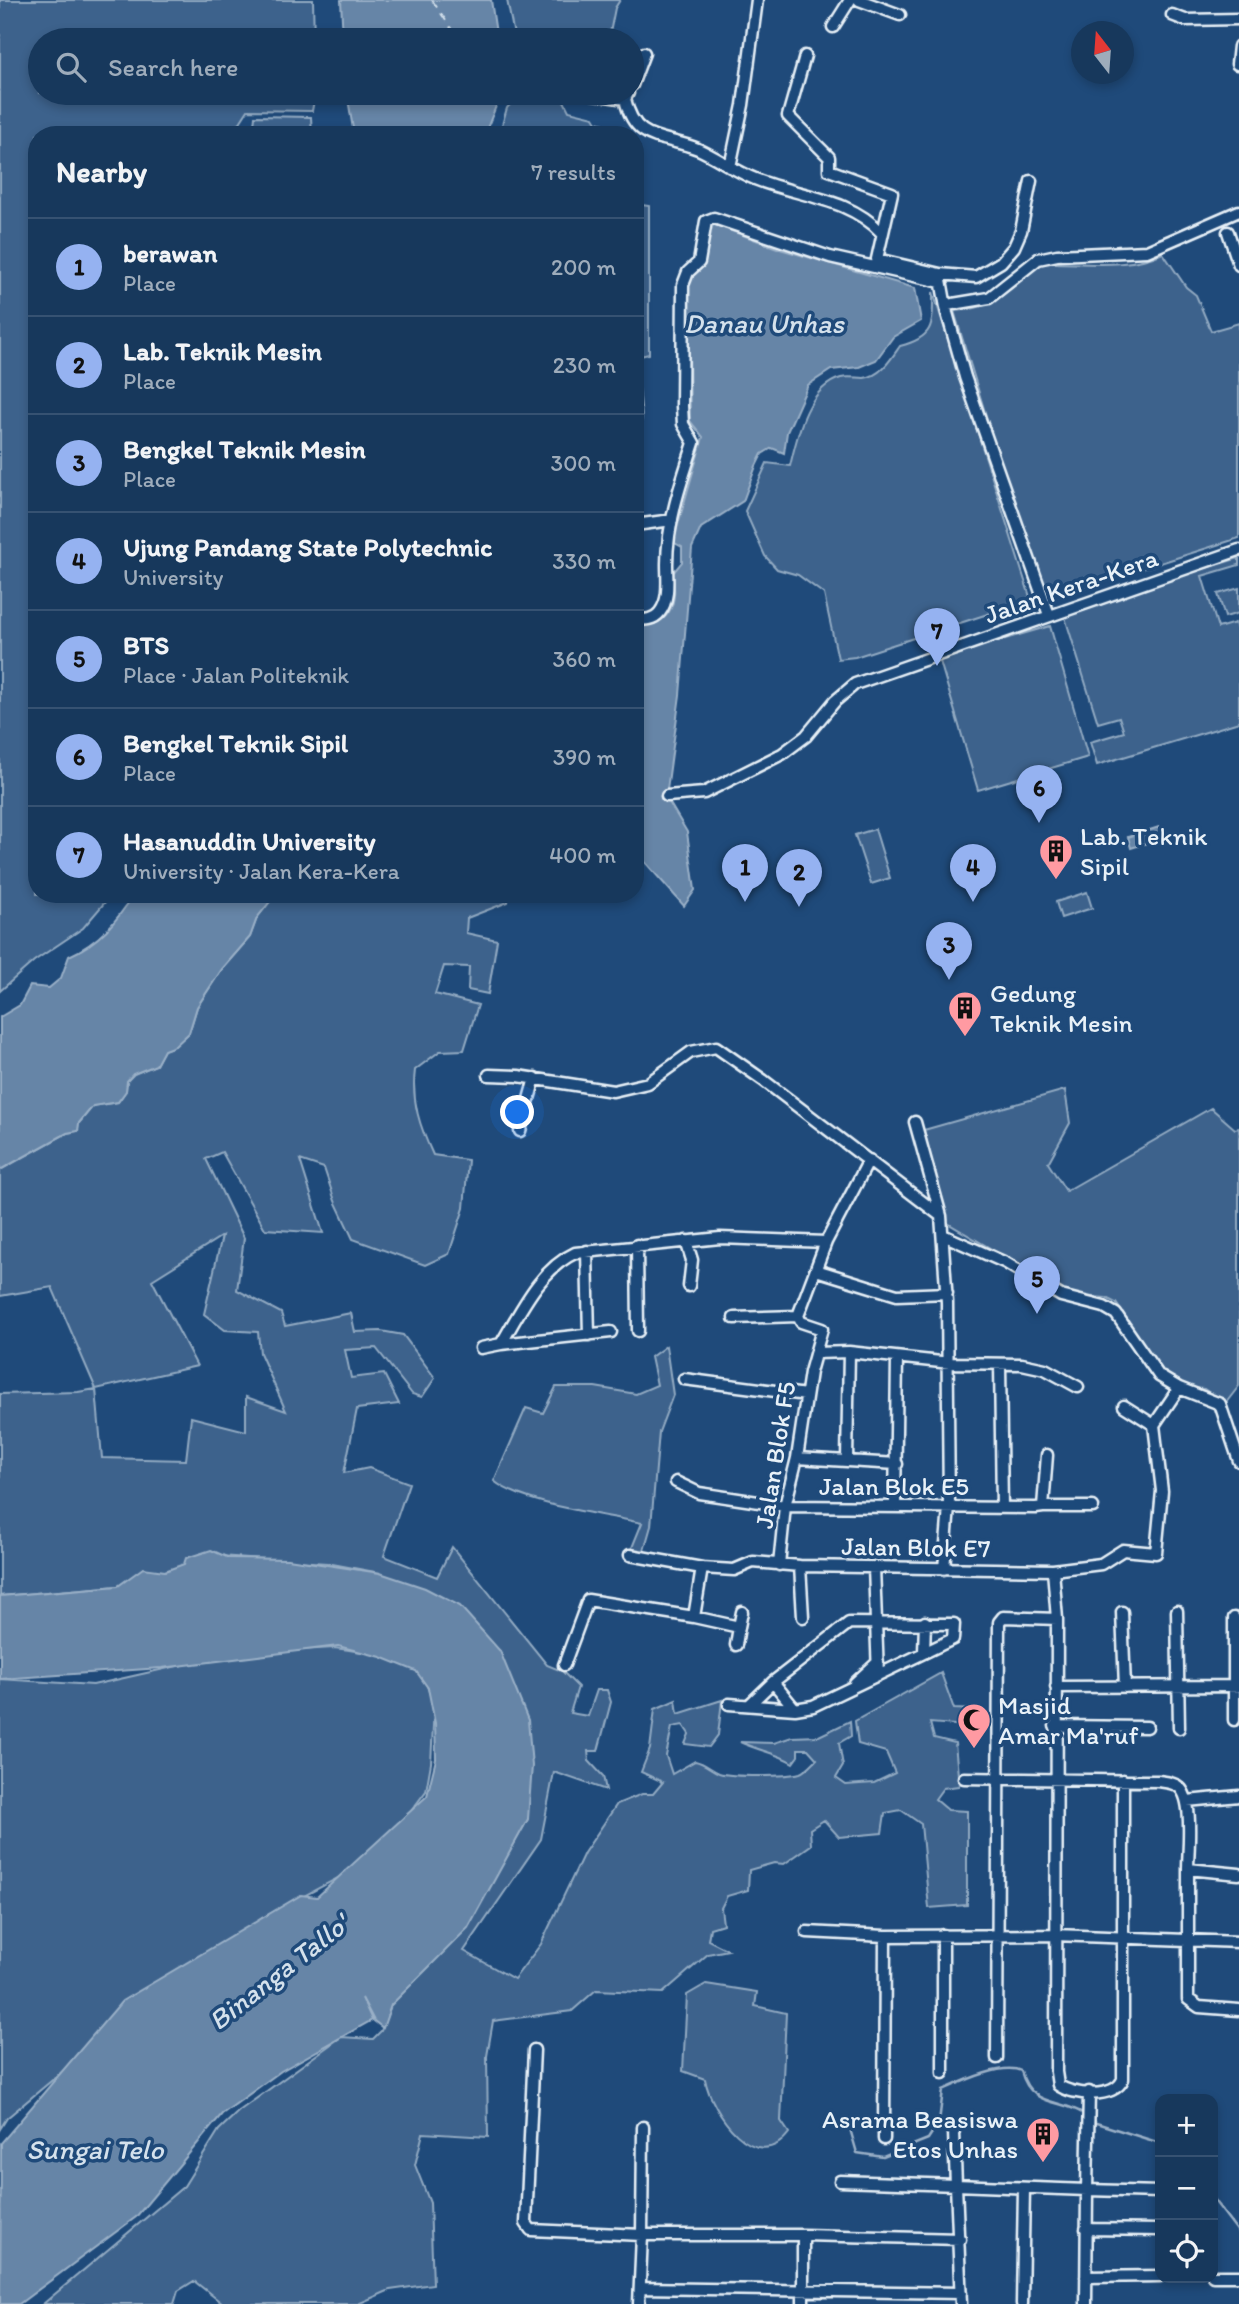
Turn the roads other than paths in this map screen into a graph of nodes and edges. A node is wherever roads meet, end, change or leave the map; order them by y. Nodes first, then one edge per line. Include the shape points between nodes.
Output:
1 (757, 0) edge
2 (850, 0) edge
3 (859, 0) edge
4 (900, 15) dead end
5 (1172, 15) dead end
6 (1239, 19) edge
7 (834, 27) dead end
8 (1239, 46) edge
9 (805, 56) dead end
10 (1237, 64) dead end
11 (629, 105) edge
12 (638, 126) edge
13 (644, 131) edge
14 (730, 167) junction
15 (1031, 181) dead end
16 (1239, 211) edge
17 (1228, 232) dead end
18 (882, 233) junction
19 (1239, 265) edge
20 (943, 290) junction
21 (672, 520) junction
22 (644, 524) edge
23 (1239, 550) edge
24 (1049, 615) junction
25 (644, 620) edge
26 (667, 796) dead end
27 (489, 1074) dead end
28 (535, 1078) junction
29 (915, 1122) dead end
30 (520, 1131) dead end
31 (869, 1160) junction
32 (941, 1216) junction
33 (943, 1235) junction
34 (685, 1241) junction
35 (826, 1242) junction
36 (637, 1245) junction
37 (587, 1251) junction
38 (816, 1270) junction
39 (689, 1286) dead end
40 (947, 1293) junction
41 (798, 1316) junction
42 (734, 1318) dead end
43 (638, 1331) dead end
44 (611, 1332) dead end
45 (589, 1335) junction
46 (501, 1344) junction
47 (481, 1348) dead end
48 (849, 1352) junction
49 (816, 1353) junction
50 (897, 1358) junction
51 (950, 1363) junction
52 (1000, 1364) junction
53 (684, 1379) dead end
54 (1078, 1387) dead end
55 (1179, 1388) junction
56 (806, 1395) junction
57 (1124, 1406) dead end
58 (1154, 1425) junction
59 (1047, 1455) dead end
60 (797, 1458) junction
61 (847, 1460) junction
62 (1239, 1461) edge
63 (897, 1464) junction
64 (676, 1482) dead end
65 (785, 1506) junction
66 (895, 1507) junction
67 (949, 1507) junction
68 (1043, 1507) junction
69 (1093, 1507) dead end
70 (1002, 1508) junction
71 (629, 1555) dead end
72 (779, 1565) junction
73 (800, 1566) junction
74 (874, 1567) junction
75 (702, 1568) junction
76 (944, 1569) junction
77 (1053, 1570) junction
78 (1177, 1611) dead end
79 (742, 1612) dead end
80 (1122, 1612) dead end
81 (694, 1616) junction
82 (803, 1617) dead end
83 (1234, 1618) dead end
84 (1057, 1619) junction
85 (877, 1622) junction
86 (925, 1622) junction
87 (739, 1627) junction
88 (736, 1645) dead end
89 (924, 1652) junction
90 (877, 1662) junction
91 (564, 1665) dead end
92 (878, 1675) junction
93 (773, 1682) junction
94 (1125, 1686) junction
95 (1179, 1686) junction
96 (1237, 1686) edge
97 (1056, 1687) junction
98 (850, 1688) junction
99 (729, 1704) dead end
100 (749, 1705) junction
101 (795, 1709) junction
102 (1234, 1720) dead end
103 (1055, 1726) junction
104 (1147, 1727) dead end
105 (1179, 1728) dead end
106 (964, 1778) dead end
107 (997, 1778) junction
108 (1055, 1778) junction
109 (1123, 1780) junction
110 (1239, 1796) edge
111 (1188, 1801) junction
112 (1188, 1869) junction
113 (1239, 1874) edge
114 (807, 1932) dead end
115 (943, 1935) junction
116 (1055, 1935) junction
117 (885, 1936) junction
118 (997, 1937) junction
119 (1123, 1937) junction
120 (1188, 1938) junction
121 (1239, 1942) edge
122 (1239, 2010) edge
123 (534, 2050) dead end
124 (998, 2058) dead end
125 (943, 2073) dead end
126 (1089, 2092) junction
127 (643, 2127) dead end
128 (954, 2132) dead end
129 (884, 2138) dead end
130 (840, 2182) dead end
131 (956, 2185) junction
132 (1024, 2188) junction
133 (1087, 2190) junction
134 (1155, 2192) edge
135 (1086, 2229) junction
136 (1155, 2230) edge
137 (642, 2235) junction
138 (803, 2235) junction
139 (960, 2239) junction
140 (1155, 2276) edge
141 (1218, 2276) edge
142 (1239, 2276) edge
143 (1086, 2277) junction
144 (640, 2288) junction
145 (803, 2291) junction
146 (961, 2293) junction
147 (639, 2304) edge
148 (803, 2304) edge
149 (961, 2304) edge
150 (1022, 2304) edge
151 (1086, 2304) edge

1 - 14 street
2 - 7 street
3 - 4 street
5 - 6 street via 1185,20
8 - 10 street
9 - 18 street via 788,116 829,157 829,170 892,193
11 - 12 street
13 - 14 street via 690,146
14 - 18 street via 756,180 858,211
15 - 20 street via 1014,247 1001,262
16 - 20 street via 1147,251 1038,259 989,298
17 - 19 street
18 - 20 street via 877,259
20 - 21 street via 714,218 706,221 699,262 683,285 683,424 694,443
20 - 24 street via 965,377
21 - 22 street
21 - 25 street via 666,600 659,614
23 - 24 street, Jalan Kera-Kera
24 - 26 street, Jalan Kera-Kera via 855,684 806,736 782,754 704,793
27 - 28 street
28 - 30 street
28 - 31 street via 613,1091 648,1083 691,1052 716,1047
29 - 32 street
31 - 32 street
31 - 35 street
32 - 33 street
33 - 40 street
33 - 55 street via 1006,1263 1061,1296 1116,1314 1159,1376
34 - 35 street
34 - 36 street
34 - 39 street via 692,1260
35 - 38 street
36 - 37 street
36 - 43 street
37 - 45 street
37 - 46 street via 565,1257 553,1269 527,1298
38 - 40 street via 897,1295
38 - 41 street
40 - 51 street
41 - 42 street
41 - 49 street via 801,1322 821,1327
44 - 45 street
45 - 46 street
46 - 47 street
48 - 49 street
48 - 50 street
48 - 61 street
49 - 56 street, Jalan Blok F5
50 - 51 street
50 - 63 street
51 - 52 street
51 - 67 street
52 - 54 street via 1037,1367
52 - 70 street
53 - 56 street
55 - 58 street
55 - 62 street via 1220,1404
56 - 60 street, Jalan Blok F5
57 - 58 street
58 - 77 street, Jalan Blok E7 via 1162,1491 1157,1552 1123,1549 1101,1564
59 - 68 street
60 - 61 street
60 - 65 street, Jalan Blok F5
61 - 63 street
63 - 66 street
64 - 65 street, Jalan Blok E5 via 699,1493
65 - 66 street, Jalan Blok E5
65 - 72 street, Jalan Blok F5
66 - 67 street, Jalan Blok E5
67 - 70 street, Jalan Blok E5
67 - 76 street
68 - 69 street, Jalan Blok E5
68 - 70 street, Jalan Blok E5
71 - 75 street, Jalan Blok E7
72 - 73 street, Jalan Blok E7
72 - 75 street, Jalan Blok E7 via 752,1562 737,1570
73 - 74 street, Jalan Blok E7
73 - 82 street
74 - 76 street, Jalan Blok E7
74 - 85 street
75 - 81 street
76 - 77 street, Jalan Blok E7
77 - 84 street
78 - 95 street
79 - 87 street
80 - 94 street
81 - 87 street
81 - 91 street via 592,1599 585,1604
83 - 96 street
84 - 97 street
84 - 107 street via 1000,1620
85 - 86 street
85 - 90 street
85 - 93 street via 847,1625
86 - 89 street
86 - 89 street via 954,1624 953,1639
87 - 88 street
89 - 92 street
90 - 92 street
90 - 98 street
92 - 98 street
93 - 100 street
93 - 101 street
94 - 95 street
94 - 97 street
95 - 96 street
95 - 105 street
96 - 102 street
97 - 103 street
98 - 101 street via 813,1706
99 - 100 street
100 - 101 street
103 - 104 street
103 - 108 street
106 - 107 street
107 - 108 street
107 - 118 street
108 - 109 street
108 - 116 street
109 - 111 street via 1175,1784
109 - 119 street
110 - 111 street
111 - 112 street
112 - 113 street
112 - 120 street
114 - 117 street
115 - 117 street
115 - 118 street
115 - 125 street
116 - 118 street
116 - 119 street
116 - 126 street via 1058,2085
117 - 129 street
118 - 124 street
119 - 120 street
119 - 126 street via 1123,2079 1114,2090
120 - 121 street
120 - 122 street via 1186,1989 1191,2004
123 - 137 street via 529,2228
126 - 133 street
127 - 137 street
128 - 131 street
130 - 131 street
131 - 132 street
131 - 139 street
132 - 133 street
132 - 150 street
133 - 134 street
133 - 135 street
135 - 136 street
135 - 143 street
137 - 138 street
137 - 144 street
138 - 139 street
138 - 145 street
139 - 146 street
140 - 143 street
141 - 142 street
143 - 151 street
144 - 145 street
144 - 147 street
145 - 146 street
145 - 148 street
146 - 149 street

